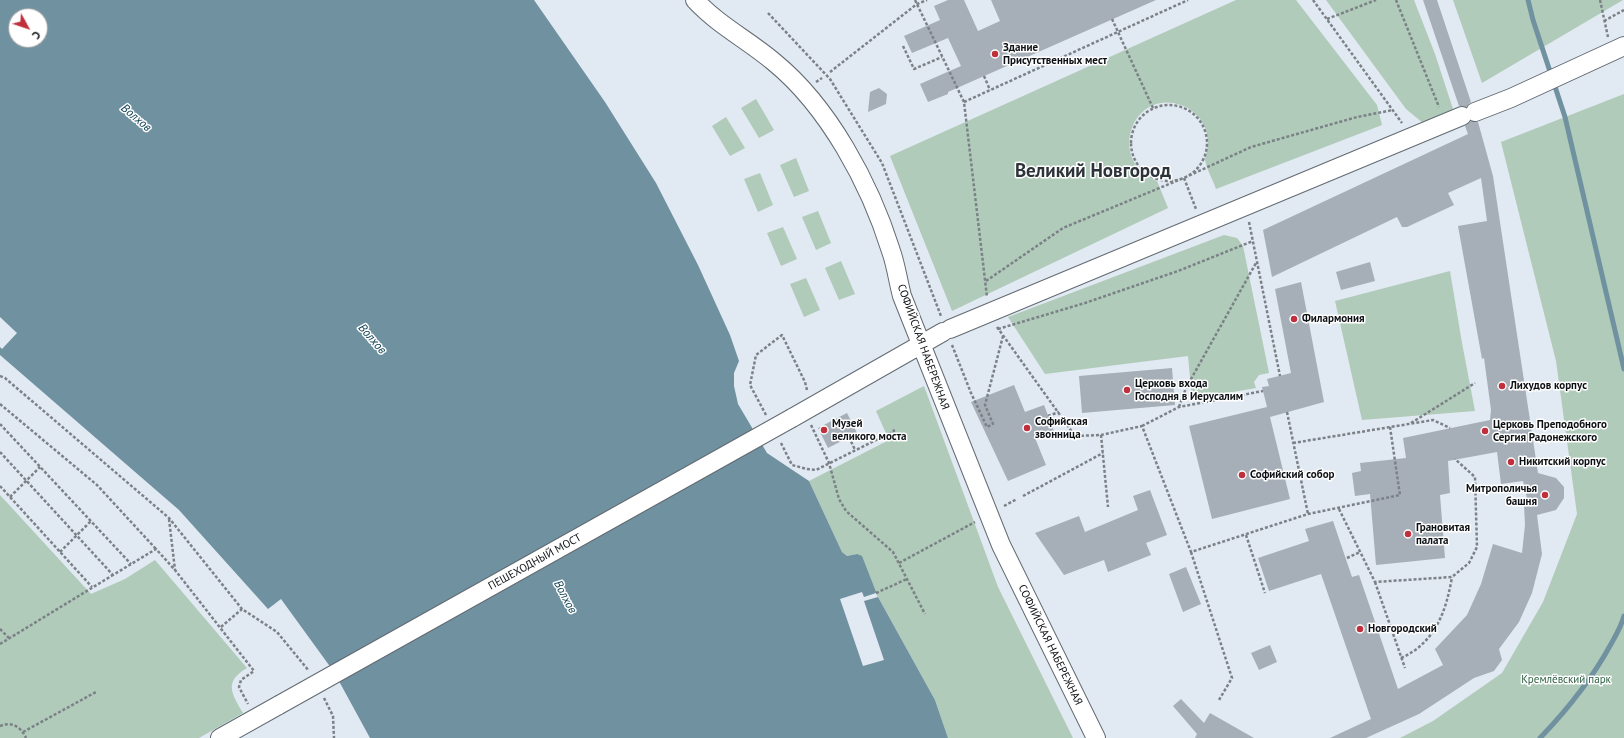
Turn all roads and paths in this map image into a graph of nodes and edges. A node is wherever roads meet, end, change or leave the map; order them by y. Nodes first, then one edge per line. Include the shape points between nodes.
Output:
1 (695, 0) edge
2 (915, 0) edge
3 (927, 0) edge
4 (1188, 0) edge
5 (1313, 0) edge
6 (1376, 0) edge
7 (1396, 0) edge
8 (1600, 0) edge
9 (917, 4) junction
10 (1624, 10) edge
11 (1112, 19) dead end
12 (1327, 19) junction
13 (1118, 32) junction
14 (903, 46) dead end
15 (1624, 46) edge
16 (942, 57) junction
17 (830, 72) dead end
18 (984, 76) dead end
19 (990, 90) junction
20 (1153, 108) junction
21 (1393, 110) junction
22 (1461, 117) junction
23 (1412, 137) junction
24 (1185, 177) junction
25 (1246, 206) junction
26 (1202, 224) junction
27 (1253, 241) junction
28 (1257, 263) junction
29 (986, 281) dead end
30 (998, 329) dead end
31 (782, 335) dead end
32 (1003, 335) dead end
33 (920, 344) junction
34 (0, 376) edge
35 (1280, 376) dead end
36 (806, 382) dead end
37 (1475, 383) dead end
38 (1263, 391) dead end
39 (0, 404) edge
40 (1179, 407) junction
41 (1059, 412) dead end
42 (1287, 412) dead end
43 (1048, 416) dead end
44 (0, 424) edge
45 (993, 424) dead end
46 (1409, 424) junction
47 (1142, 426) junction
48 (810, 427) dead end
49 (1390, 427) junction
50 (1450, 428) dead end
51 (893, 429) dead end
52 (849, 437) dead end
53 (1293, 443) junction
54 (855, 450) junction
55 (0, 452) edge
56 (1103, 453) junction
57 (1455, 460) dead end
58 (829, 463) junction
59 (40, 467) junction
60 (27, 481) junction
61 (0, 486) edge
62 (1023, 496) dead end
63 (10, 497) junction
64 (1108, 507) dead end
65 (1339, 509) junction
66 (1308, 514) junction
67 (988, 515) junction
68 (169, 518) junction
69 (91, 521) junction
70 (76, 534) junction
71 (1246, 535) junction
72 (156, 549) junction
73 (60, 552) junction
74 (1191, 552) junction
75 (1360, 552) junction
76 (1347, 558) dead end
77 (899, 563) junction
78 (131, 564) junction
79 (175, 570) junction
80 (113, 575) junction
81 (1452, 577) junction
82 (907, 579) junction
83 (1375, 582) junction
84 (92, 587) junction
85 (876, 593) dead end
86 (1265, 593) dead end
87 (242, 609) junction
88 (925, 614) dead end
89 (221, 627) junction
90 (0, 629) edge
91 (9, 638) junction
92 (0, 644) edge
93 (1401, 658) junction
94 (1405, 668) dead end
95 (312, 674) dead end
96 (96, 692) dead end
97 (323, 695) dead end
98 (1219, 700) dead end
99 (247, 702) dead end
100 (0, 726) edge
101 (23, 732) junction
102 (26, 738) edge
103 (220, 738) edge
104 (334, 738) edge
105 (1096, 738) edge

1 - 33 street, СОФИЙСКАЯ НАБЕРЕЖНАЯ via 723,25 774,62 804,90 846,150 867,187 881,220 902,296
2 - 9 path
3 - 9 path
4 - 13 path
5 - 12 path
6 - 12 path
7 - 22 path
8 - 10 path via 1604,21
9 - 16 path
9 - 17 path
11 - 13 path
12 - 21 path
13 - 19 path
13 - 20 path
14 - 16 path via 914,69
15 - 22 street, ПЕШЕХОДНЫЙ МОСТ via 1511,98
16 - 19 path via 964,102
18 - 19 path
20 - 24 path via 1178,106 1195,116 1203,126 1206,139 1203,158 1196,169
20 - 24 path via 1139,119 1133,130 1131,148 1134,159 1141,169 1156,179 1174,180
21 - 23 path
21 - 24 path via 1357,117 1250,147
22 - 23 street, ПЕШЕХОДНЫЙ МОСТ
23 - 25 street, ПЕШЕХОДНЫЙ МОСТ
24 - 26 path
24 - 29 path via 1063,228
25 - 26 street, ПЕШЕХОДНЫЙ МОСТ
25 - 27 path
26 - 33 street, ПЕШЕХОДНЫЙ МОСТ
27 - 28 path
27 - 30 path via 1178,271
28 - 35 path
28 - 40 path via 1186,388
31 - 36 path
32 - 45 path via 985,405
33 - 67 street, СОФИЙСКАЯ НАБЕРЕЖНАЯ
33 - 103 street, ПЕШЕХОДНЫЙ МОСТ, bridge
34 - 68 path
37 - 46 path
38 - 40 path
39 - 72 path via 97,485
40 - 47 path
41 - 43 path
42 - 53 path
44 - 59 path
46 - 49 path
46 - 50 path via 1433,420
47 - 56 path via 1101,435
47 - 74 path
48 - 58 path
49 - 53 path
49 - 65 path via 1400,495
51 - 54 path via 894,431
52 - 54 path
53 - 66 path
54 - 58 path
55 - 60 path
56 - 62 path
56 - 64 path
57 - 81 path via 1475,477 1477,547 1469,563
58 - 77 path via 839,499 846,511 894,552
59 - 60 path
59 - 69 path
60 - 63 path
60 - 70 path
61 - 63 path
63 - 73 path
65 - 66 path
65 - 75 path
66 - 71 path
67 - 77 path
67 - 105 street, СОФИЙСКАЯ НАБЕРЕЖНАЯ
68 - 79 path
68 - 87 path
69 - 70 path
69 - 78 path
70 - 73 path
70 - 80 path
71 - 74 path
71 - 86 path
72 - 78 path
72 - 79 path
73 - 84 path
74 - 98 path via 1232,678
75 - 76 path
75 - 83 path
77 - 82 path
78 - 80 path
79 - 89 path
80 - 84 path
81 - 83 path
81 - 93 path via 1449,597 1440,620 1426,642 1413,653
82 - 85 path
82 - 88 path
83 - 93 path
84 - 91 path
87 - 89 path
87 - 95 path via 278,632
89 - 99 path via 254,670 241,680 239,687
90 - 91 path
91 - 92 path
93 - 94 path
96 - 101 path
97 - 104 path via 333,716
100 - 101 path via 12,724
101 - 102 path

